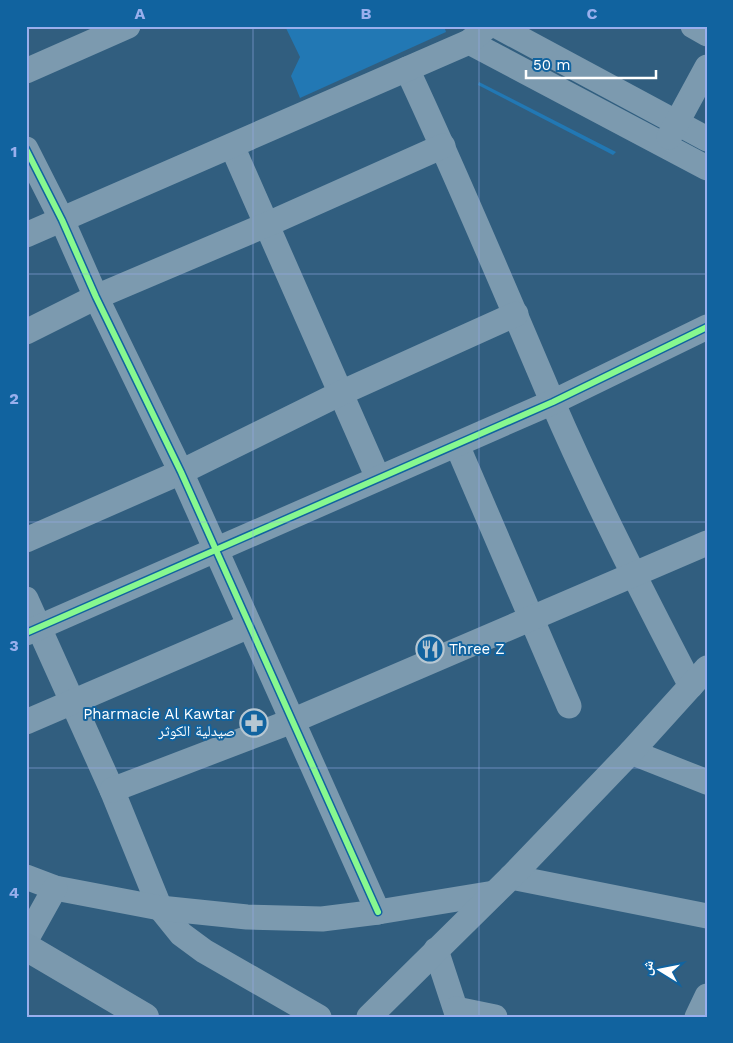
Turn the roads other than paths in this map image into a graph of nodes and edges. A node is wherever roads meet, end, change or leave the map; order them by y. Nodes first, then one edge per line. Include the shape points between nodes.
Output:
1 (128, 26) edge
2 (488, 26) edge
3 (497, 26) edge
4 (693, 26) edge
5 (707, 34) edge
6 (469, 42) junction
7 (707, 67) edge
8 (407, 69) junction
9 (26, 71) edge
10 (677, 123) junction
11 (707, 139) edge
12 (664, 145) junction
13 (232, 146) junction
14 (443, 146) junction
15 (26, 149) edge
16 (707, 168) edge
17 (62, 220) junction
18 (268, 224) junction
19 (26, 236) edge
20 (96, 296) junction
21 (516, 314) junction
22 (707, 327) edge
23 (26, 332) edge
24 (342, 393) junction
25 (553, 402) junction
26 (457, 445) junction
27 (181, 472) junction
28 (378, 478) junction
29 (26, 540) edge
30 (707, 543) edge
31 (216, 550) junction
32 (632, 575) junction
33 (26, 599) edge
34 (532, 618) junction
35 (248, 626) junction
36 (33, 630) edge
37 (699, 677) edge
38 (72, 702) junction
39 (569, 706) dead end
40 (292, 721) junction
41 (26, 722) edge
42 (631, 752) junction
43 (707, 782) edge
44 (112, 790) junction
45 (26, 877) edge
46 (503, 885) junction
47 (54, 888) junction
48 (160, 908) junction
49 (378, 912) junction
50 (707, 916) edge
51 (26, 940) edge
52 (26, 947) edge
53 (436, 950) junction
54 (707, 996) edge
55 (457, 1013) edge
56 (145, 1017) edge
57 (318, 1017) edge
58 (370, 1017) edge
59 (495, 1017) edge
60 (697, 1017) edge

1 - 9 street
2 - 6 street
3 - 10 street
4 - 5 street
6 - 8 street
6 - 12 street
7 - 10 street
8 - 13 street
8 - 14 street
10 - 11 street
10 - 12 street
12 - 16 street
13 - 17 street
13 - 18 street
14 - 18 street
14 - 21 street
15 - 17 street
17 - 19 street
17 - 20 street
18 - 20 street
18 - 24 street
20 - 23 street
20 - 27 street
21 - 24 street
21 - 25 street
22 - 25 street
24 - 27 street
24 - 28 street
25 - 26 street
25 - 32 street
26 - 28 street
26 - 34 street
27 - 29 street
27 - 31 street
28 - 31 street
30 - 32 street
31 - 35 street
31 - 36 street
32 - 34 street
32 - 37 street
33 - 36 street
34 - 39 street
34 - 40 street
35 - 38 street
35 - 40 street
36 - 38 street
37 - 42 street
38 - 41 street
38 - 44 street
40 - 44 street
40 - 49 street
42 - 43 street
42 - 46 street
44 - 48 street
45 - 47 street
46 - 49 street
46 - 50 street
46 - 53 street
47 - 48 street
47 - 51 street
48 - 49 street via 247,916 322,918
48 - 57 street via 181,934 204,951
52 - 56 main road
53 - 55 street
53 - 58 street
54 - 60 street
55 - 59 street

